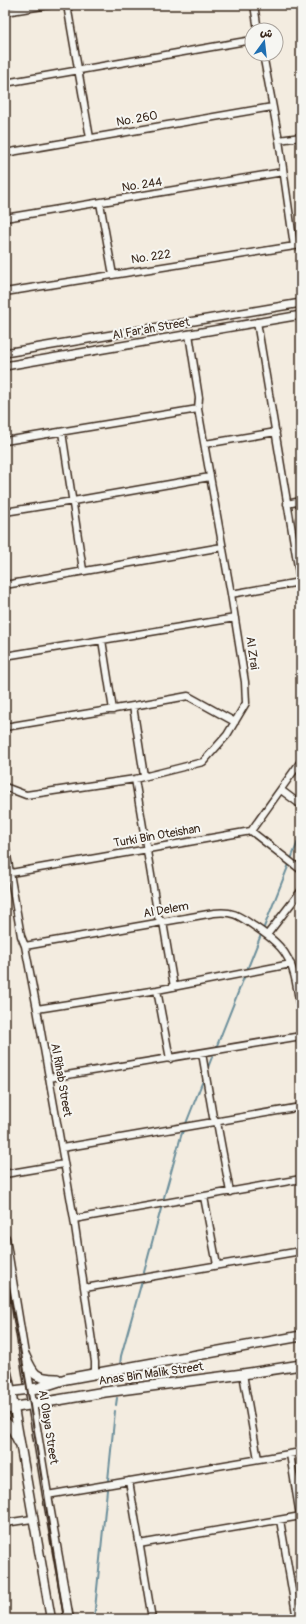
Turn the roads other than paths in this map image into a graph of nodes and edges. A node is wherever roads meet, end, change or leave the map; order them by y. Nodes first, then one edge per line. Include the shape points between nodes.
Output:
1 (49, 5) edge
2 (67, 5) edge
3 (254, 5) edge
4 (5, 12) edge
5 (257, 22) edge
6 (244, 41) edge
7 (264, 62) edge
8 (78, 70) junction
9 (5, 82) edge
10 (272, 106) junction
11 (301, 137) edge
12 (90, 138) junction
13 (278, 140) junction
14 (5, 153) edge
15 (283, 172) junction
16 (100, 203) junction
17 (5, 218) edge
18 (301, 245) edge
19 (294, 246) junction
20 (113, 275) junction
21 (5, 292) edge
22 (301, 303) edge
23 (301, 315) edge
24 (257, 322) junction
25 (189, 334) junction
26 (5, 354) edge
27 (5, 366) edge
28 (198, 409) junction
29 (62, 432) junction
30 (276, 432) junction
31 (5, 441) edge
32 (205, 444) junction
33 (210, 477) junction
34 (301, 501) edge
35 (73, 502) junction
36 (288, 504) junction
37 (5, 512) edge
38 (222, 547) junction
39 (83, 570) junction
40 (300, 582) edge
41 (5, 585) edge
42 (301, 585) edge
43 (232, 594) junction
44 (235, 618) junction
45 (102, 640) junction
46 (5, 656) edge
47 (133, 706) junction
48 (113, 710) junction
49 (235, 722) junction
50 (5, 727) edge
51 (301, 761) edge
52 (144, 776) junction
53 (135, 779) junction
54 (5, 787) edge
55 (281, 790) junction
56 (301, 805) edge
57 (251, 832) junction
58 (5, 844) edge
59 (146, 849) junction
60 (301, 870) edge
61 (7, 873) edge
62 (301, 891) edge
63 (163, 922) junction
64 (267, 935) junction
65 (25, 946) junction
66 (291, 964) junction
67 (299, 985) edge
68 (174, 987) junction
69 (157, 990) junction
70 (38, 1009) junction
71 (301, 1016) edge
72 (301, 1036) edge
73 (202, 1053) junction
74 (170, 1059) junction
75 (49, 1078) junction
76 (301, 1107) edge
77 (217, 1122) junction
78 (62, 1148) junction
79 (64, 1164) junction
80 (5, 1174) edge
81 (301, 1179) edge
82 (230, 1192) junction
83 (204, 1197) junction
84 (74, 1219) junction
85 (5, 1238) edge
86 (301, 1251) edge
87 (217, 1265) junction
88 (85, 1288) junction
89 (301, 1336) edge
90 (24, 1354) junction
91 (5, 1364) edge
92 (301, 1364) edge
93 (242, 1374) junction
94 (95, 1375) junction
95 (66, 1379) junction
96 (29, 1389) junction
97 (8, 1392) edge
98 (32, 1405) junction
99 (9, 1409) edge
100 (5, 1422) edge
101 (19, 1442) junction
102 (301, 1452) edge
103 (290, 1454) junction
104 (258, 1460) junction
105 (129, 1481) junction
106 (47, 1495) junction
107 (301, 1516) edge
108 (32, 1519) junction
109 (280, 1520) junction
110 (5, 1522) edge
111 (139, 1544) junction
112 (297, 1618) edge
113 (51, 1619) edge
114 (69, 1619) edge
115 (152, 1619) edge
116 (290, 1619) edge

1 - 4 street
2 - 8 street
3 - 5 street
6 - 8 street
7 - 10 street
8 - 9 street
8 - 12 street
10 - 12 street, No. 260
10 - 13 street
11 - 13 street
12 - 14 street, No. 260
13 - 15 street
15 - 16 street, No. 244
15 - 19 street
16 - 17 street, No. 244
16 - 20 street
18 - 19 street, No. 222
19 - 20 street, No. 222
20 - 21 street, No. 222
22 - 26 street, Al Far'ah Street
23 - 24 street, Al Far'ah Street
24 - 25 street, Al Far'ah Street
24 - 30 street
25 - 27 street, Al Far'ah Street
25 - 28 street, Al Zrai via 199,398
28 - 29 street
28 - 32 street, Al Zrai
29 - 31 street
29 - 35 street
30 - 32 street
30 - 36 street
32 - 33 street, Al Zrai
33 - 35 street
33 - 38 street, Al Zrai
34 - 36 street
35 - 37 street
35 - 39 street
36 - 40 street
38 - 39 street
38 - 43 street, Al Zrai
39 - 41 street
40 - 42 street
40 - 43 street
43 - 44 street, Al Zrai
44 - 45 street
44 - 49 street, Al Zrai via 246,703
45 - 46 street
45 - 48 street
47 - 48 street
47 - 49 street via 188,696
47 - 52 street
48 - 50 street
49 - 52 street, Al Zrai via 203,762
51 - 55 street
52 - 53 street, Al Zrai
53 - 54 street, Al Zrai via 26,795
53 - 59 street
55 - 56 street
55 - 57 street
57 - 59 street, Turki Bin Oteishan
57 - 60 street
58 - 61 street, Al Rihab Street
59 - 61 street, Turki Bin Oteishan
59 - 63 street via 158,917
61 - 65 street, Al Rihab Street
62 - 64 street
63 - 64 street, Al Delem via 227,912 238,915
63 - 65 street, Al Delem
63 - 68 street
64 - 66 street, Al Delem via 281,948
65 - 70 street, Al Rihab Street
66 - 67 street
66 - 68 street
67 - 71 street
68 - 69 street
69 - 70 street
69 - 74 street
70 - 75 street, Al Rihab Street
72 - 73 street
73 - 74 street
73 - 77 street via 213,1117
74 - 75 street
75 - 78 street, Al Rihab Street
76 - 77 street
77 - 78 street
77 - 82 street
78 - 79 street, Al Rihab Street
79 - 80 street
79 - 84 street, Al Rihab Street
81 - 82 street
82 - 83 street
83 - 84 street
83 - 87 street
84 - 88 street, Al Rihab Street
85 - 90 main road, Al Olaya Street
86 - 87 street
87 - 88 street
88 - 94 street, Al Rihab Street
89 - 94 main road
90 - 95 main road via 38,1377
90 - 96 main road, Al Olaya Street
91 - 97 main road
92 - 93 main road, Anas Bin Malik Street
93 - 98 main road, Anas Bin Malik Street via 105,1392
93 - 104 street
94 - 95 main road
95 - 96 main road
96 - 97 main road
96 - 98 main road, Al Olaya Street
97 - 99 main road
98 - 99 main road, Anas Bin Malik Street
98 - 106 main road, Al Olaya Street
99 - 101 main road
100 - 101 main road
101 - 108 main road
102 - 103 street
103 - 104 street
103 - 107 street
104 - 105 street
105 - 106 street
105 - 111 street
106 - 114 main road, Al Olaya Street
107 - 109 street
108 - 110 street
108 - 113 main road
109 - 111 street
109 - 112 street
111 - 115 street
112 - 116 street

